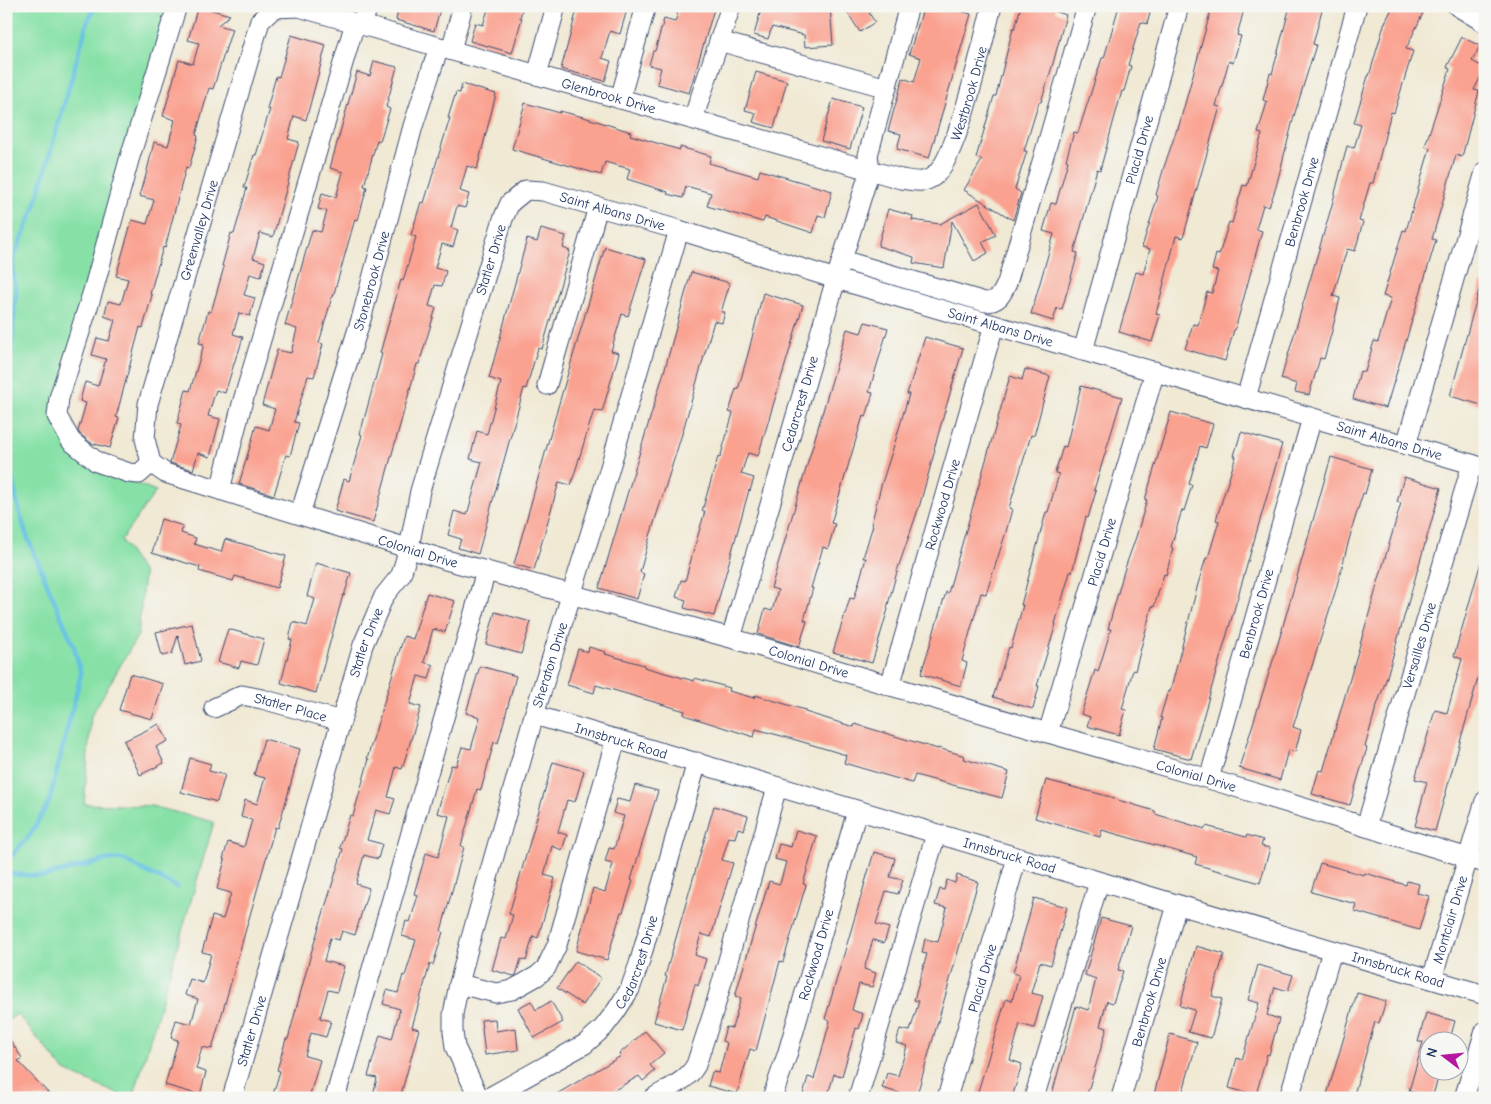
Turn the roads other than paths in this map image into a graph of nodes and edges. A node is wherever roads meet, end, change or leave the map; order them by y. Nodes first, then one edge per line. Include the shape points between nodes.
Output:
1 (177, 6) edge
2 (368, 6) edge
3 (464, 6) edge
4 (556, 6) edge
5 (646, 6) edge
6 (731, 6) edge
7 (909, 6) edge
8 (992, 6) edge
9 (1087, 6) edge
10 (1179, 6) edge
11 (1357, 6) edge
12 (1457, 6) edge
13 (280, 7) edge
14 (306, 8) edge
15 (1485, 23) edge
16 (358, 24) junction
17 (719, 41) junction
18 (445, 48) junction
19 (537, 75) junction
20 (887, 88) junction
21 (620, 99) junction
22 (693, 120) junction
23 (870, 170) junction
24 (1485, 172) edge
25 (935, 176) joint
26 (517, 197) joint
27 (598, 207) junction
28 (679, 230) junction
29 (842, 260) junction
30 (836, 279) junction
31 (994, 325) junction
32 (1083, 351) junction
33 (1154, 371) junction
34 (547, 385) dead end
35 (1246, 398) junction
36 (1312, 418) junction
37 (1406, 445) junction
38 (151, 463) junction
39 (1478, 466) edge
40 (220, 490) junction
41 (300, 514) junction
42 (408, 548) junction
43 (486, 571) junction
44 (572, 594) junction
45 (731, 638) junction
46 (890, 686) junction
47 (214, 708) dead end
48 (534, 715) junction
49 (341, 722) junction
50 (1048, 733) junction
51 (616, 739) junction
52 (697, 762) junction
53 (1209, 779) junction
54 (777, 787) junction
55 (1485, 801) edge
56 (857, 812) junction
57 (1366, 827) junction
58 (936, 834) junction
59 (1017, 858) junction
60 (1476, 860) edge
61 (1098, 882) junction
62 (1177, 905) junction
63 (1332, 950) junction
64 (1432, 979) junction
65 (459, 984) junction
66 (1485, 995) edge
67 (1485, 1031) edge
68 (232, 1098) edge
69 (335, 1098) edge
70 (479, 1098) edge
71 (488, 1098) edge
72 (653, 1098) edge
73 (772, 1098) edge
74 (858, 1098) edge
75 (947, 1098) edge
76 (1034, 1098) edge
77 (1121, 1098) edge
78 (1289, 1098) edge
79 (1464, 1098) edge

1 - 38 street via 59,398 57,416 71,440 97,462 139,474
2 - 16 street
3 - 18 street, Stonebrook Drive
4 - 19 street
5 - 21 street
6 - 17 street
7 - 20 street, Cedarcrest Drive
8 - 25 street, Westbrook Drive via 962,120 944,166
9 - 29 street via 1009,276 1000,297 993,302 979,301
10 - 32 street, Placid Drive
11 - 35 street, Benbrook Drive
12 - 15 street
13 - 14 street, Glenbrook Drive
13 - 38 street, Greenvalley Drive via 260,20 148,404 144,439
14 - 16 street, Glenbrook Drive
16 - 18 street, Glenbrook Drive
16 - 40 street via 242,404
17 - 20 street
17 - 22 street
18 - 19 street, Glenbrook Drive
18 - 41 street, Stonebrook Drive via 413,126 362,316
19 - 21 street, Glenbrook Drive
20 - 23 street, Cedarcrest Drive via 868,155
21 - 22 street, Glenbrook Drive
22 - 23 street, Glenbrook Drive
23 - 25 street, Glenbrook Drive via 923,182
23 - 29 street, Cedarcrest Drive
24 - 37 street
26 - 27 street, Saint Albans Drive via 526,190 543,191
26 - 42 street, Statler Drive via 510,203 503,219 420,492
27 - 28 street, Saint Albans Drive
27 - 34 street
28 - 30 street, Saint Albans Drive
28 - 44 street, Sheraton Drive
29 - 30 street, Cedarcrest Drive
30 - 31 street, Saint Albans Drive
30 - 45 street, Cedarcrest Drive
31 - 32 street, Saint Albans Drive
31 - 46 street, Rockwood Drive
32 - 33 street, Saint Albans Drive
33 - 35 street, Saint Albans Drive
33 - 50 street, Placid Drive
35 - 36 street, Saint Albans Drive
36 - 37 street, Saint Albans Drive
36 - 53 street, Benbrook Drive
37 - 39 street, Saint Albans Drive
38 - 40 street, Colonial Drive via 165,473
39 - 57 street, Versailles Drive
40 - 41 street, Colonial Drive
41 - 42 street, Colonial Drive
42 - 43 street, Colonial Drive
42 - 49 street, Statler Drive via 400,576 384,596 363,645
43 - 44 street, Colonial Drive
43 - 69 street
44 - 45 street, Colonial Drive
44 - 48 street, Sheraton Drive
45 - 46 street, Colonial Drive
46 - 50 street, Colonial Drive
47 - 49 street, Statler Place via 242,695
48 - 51 street, Innsbruck Road
48 - 65 street, Sheraton Drive
49 - 68 street, Statler Drive
50 - 53 street, Colonial Drive
51 - 52 street, Innsbruck Road
51 - 65 street via 557,945 546,968 525,983 503,992 488,992
52 - 54 street, Innsbruck Road
52 - 71 street, Cedarcrest Drive via 630,989 603,1028 585,1044
53 - 57 street, Colonial Drive
54 - 56 street, Innsbruck Road
54 - 72 street via 696,1064 681,1081
55 - 60 street, Montclair Drive
56 - 58 street, Innsbruck Road
56 - 73 street, Rockwood Drive
57 - 60 street, Colonial Drive
58 - 59 street, Innsbruck Road
58 - 74 street
59 - 61 street, Innsbruck Road
59 - 75 street, Placid Drive
60 - 64 street, Montclair Drive
61 - 62 street, Innsbruck Road
61 - 76 street
62 - 63 street, Innsbruck Road
62 - 77 street, Benbrook Drive
63 - 64 street, Innsbruck Road
63 - 78 street
64 - 66 street, Innsbruck Road
65 - 70 street, Sheraton Drive via 453,1014 455,1047
67 - 79 street

